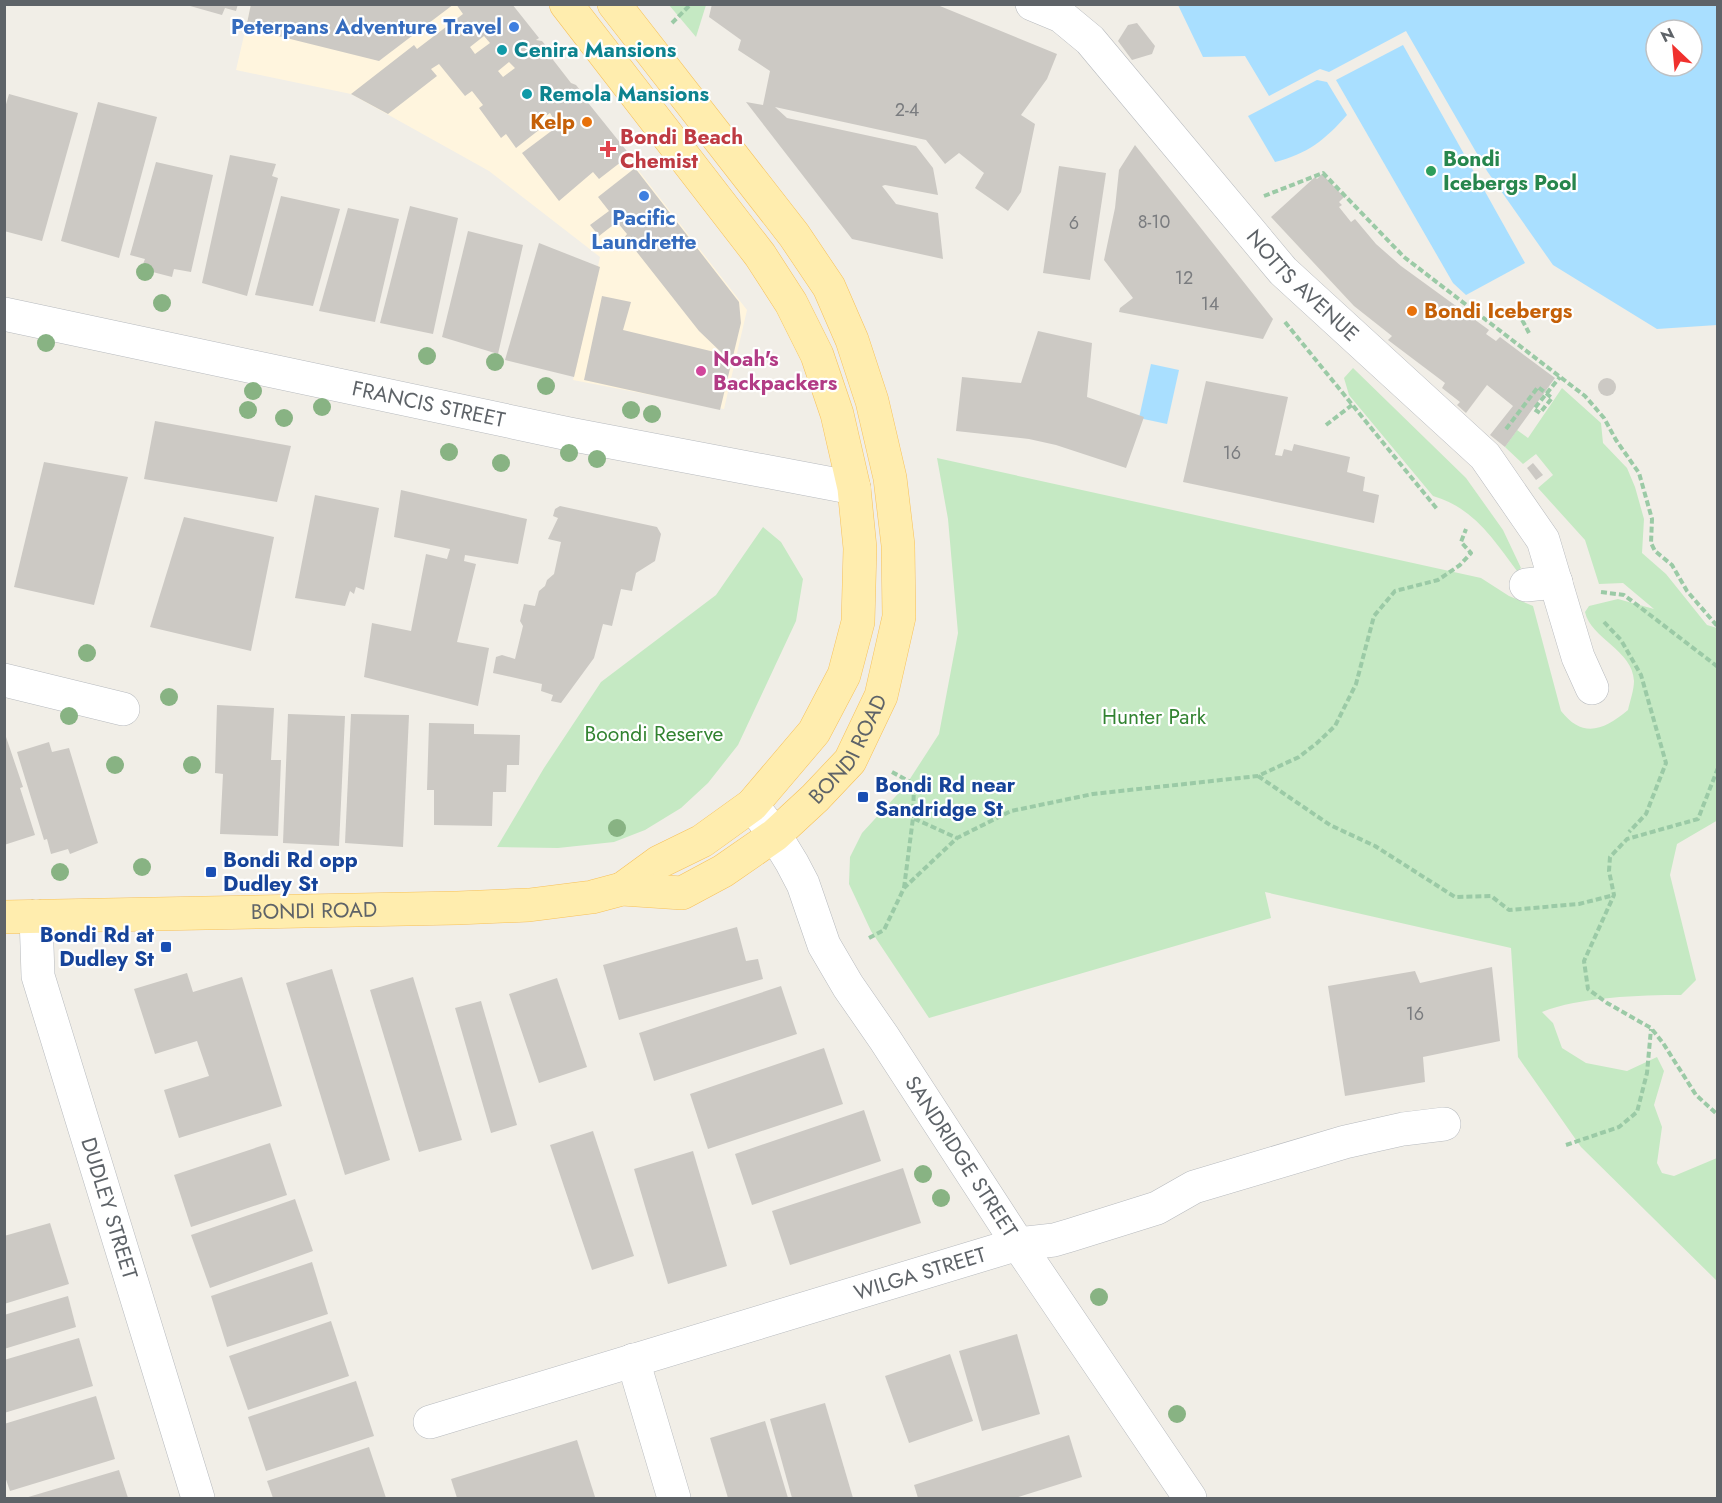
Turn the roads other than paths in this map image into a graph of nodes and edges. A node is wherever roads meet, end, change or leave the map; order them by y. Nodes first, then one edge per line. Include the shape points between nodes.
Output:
1 (566, 4) edge
2 (614, 4) edge
3 (1032, 4) edge
4 (4, 314) edge
5 (854, 488) junction
6 (4, 680) edge
7 (1592, 688) dead end
8 (123, 709) dead end
9 (752, 805) junction
10 (775, 835) junction
11 (622, 889) junction
12 (20, 917) edge
13 (1444, 1124) dead end
14 (1018, 1244) junction
15 (633, 1360) junction
16 (430, 1422) dead end
17 (198, 1498) edge
18 (674, 1498) edge
19 (1190, 1498) edge

1 - 5 main road, BONDI ROAD via 760,255 791,303 817,355 837,414
2 - 10 main road, BONDI ROAD via 794,235 829,287 872,401 890,478 898,544 899,616 881,696 850,760
3 - 7 street, NOTTS AVENUE via 1061,16 1090,40 1283,271 1485,456 1543,540 1541,584
4 - 5 street, FRANCIS STREET via 569,434
5 - 9 main road, BONDI ROAD via 860,548 858,622 844,675 814,732
6 - 8 street
9 - 10 street, SANDRIDGE STREET
9 - 11 main road, BONDI ROAD via 702,841 659,862
10 - 11 main road, BONDI ROAD via 723,871 682,893
10 - 14 street, SANDRIDGE STREET via 803,884 824,945 848,986
11 - 12 main road, BONDI ROAD via 529,905
12 - 17 street, DUDLEY STREET
13 - 14 street, WILGA STREET via 1346,1142 1194,1187 1157,1208 1082,1232
14 - 15 street, WILGA STREET
14 - 19 street, SANDRIDGE STREET
15 - 16 street, WILGA STREET
15 - 18 street

